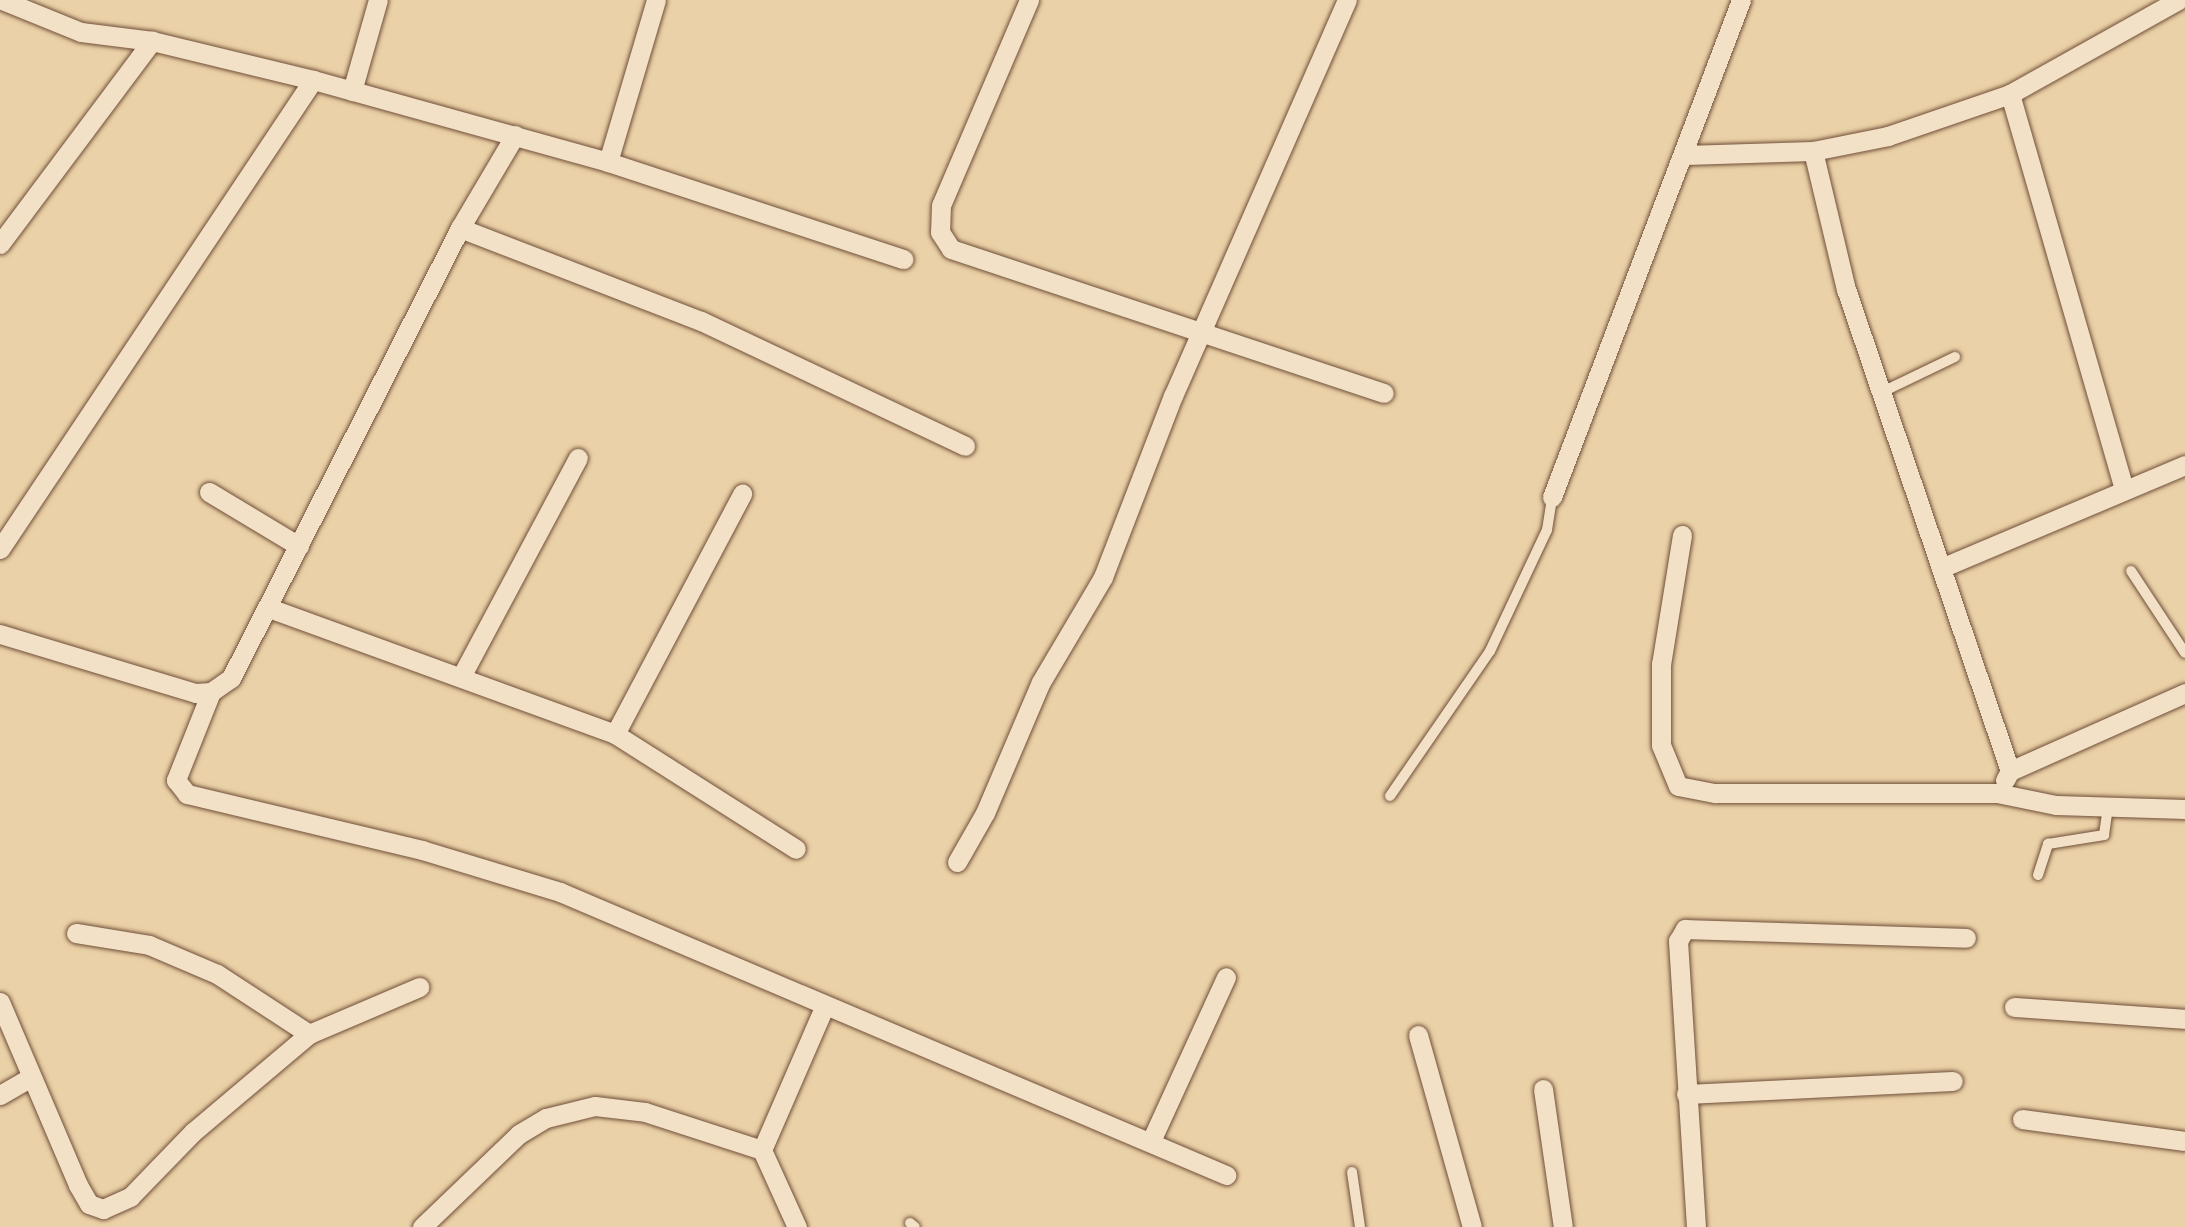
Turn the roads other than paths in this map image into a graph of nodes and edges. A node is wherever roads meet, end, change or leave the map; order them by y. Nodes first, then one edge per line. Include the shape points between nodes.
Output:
1 (2, 0) edge
2 (378, 0) edge
3 (656, 0) edge
4 (1029, 0) edge
5 (1347, 0) edge
6 (1741, 0) edge
7 (2167, 3) edge
8 (152, 41) junction
9 (313, 80) junction
10 (352, 91) junction
11 (2010, 94) junction
12 (515, 135) junction
13 (1813, 151) junction
14 (1685, 155) junction
15 (608, 162) junction
16 (460, 228) junction
17 (0, 244) edge
18 (903, 259) dead end
19 (1202, 337) junction
20 (1955, 356) dead end
21 (1882, 392) junction
22 (1384, 393) dead end
23 (965, 446) dead end
24 (578, 458) dead end
25 (2185, 465) edge
26 (2124, 488) junction
27 (209, 492) dead end
28 (742, 494) dead end
29 (1552, 497) joint
30 (1682, 536) dead end
31 (299, 546) junction
32 (0, 549) edge
33 (1941, 568) junction
34 (2131, 571) dead end
35 (269, 608) junction
36 (1, 637) edge
37 (2185, 653) edge
38 (462, 676) junction
39 (211, 692) junction
40 (2185, 693) edge
41 (615, 734) junction
42 (2010, 771) junction
43 (1997, 793) junction
44 (1390, 796) dead end
45 (2108, 807) junction
46 (2185, 809) edge
47 (796, 849) dead end
48 (957, 862) dead end
49 (2038, 874) dead end
50 (76, 933) dead end
51 (1966, 938) dead end
52 (1226, 977) dead end
53 (419, 987) dead end
54 (0, 1002) edge
55 (825, 1005) junction
56 (2014, 1007) dead end
57 (2185, 1019) edge
58 (309, 1034) junction
59 (1418, 1035) dead end
60 (29, 1078) junction
61 (1954, 1082) dead end
62 (1543, 1089) dead end
63 (1686, 1094) junction
64 (0, 1095) edge
65 (2022, 1119) dead end
66 (1151, 1141) junction
67 (2185, 1141) edge
68 (762, 1150) junction
69 (1352, 1172) dead end
70 (1226, 1175) dead end
71 (422, 1227) edge
72 (797, 1227) edge
73 (1360, 1227) edge
74 (1472, 1227) edge
75 (1563, 1227) edge
76 (1696, 1227) edge

1 - 8 street via 81,32
2 - 10 street
3 - 15 street
4 - 19 street via 941,205 940,232 951,249 975,261
5 - 19 street
6 - 14 street
7 - 11 street
8 - 9 street
8 - 17 street
9 - 10 street
9 - 32 street
10 - 12 street
11 - 13 street via 1888,136
11 - 26 street
12 - 15 street
12 - 16 street
13 - 14 street
13 - 21 street via 1846,289
14 - 29 street
15 - 18 street
16 - 23 street via 701,321
16 - 31 street
19 - 22 street
19 - 48 street via 1103,577 1041,682 985,813
20 - 21 lane
21 - 33 street
24 - 38 street
25 - 26 street
26 - 33 street
27 - 31 street
28 - 41 street
29 - 44 lane via 1547,530 1490,651
30 - 43 street via 1661,664 1661,745 1678,786 1716,793
31 - 35 street
33 - 42 street
34 - 37 lane
35 - 38 street
35 - 39 street via 231,678
36 - 39 street
38 - 41 street
39 - 55 street via 176,780 187,794 422,850 560,892
40 - 42 street
41 - 47 street
42 - 43 street
43 - 45 street
45 - 46 street
45 - 49 lane via 2104,835 2048,844
50 - 58 street via 149,945 217,974
51 - 63 street via 1685,929 1678,941
52 - 66 street
53 - 58 street
54 - 60 street
55 - 66 street
55 - 68 street
56 - 57 street
58 - 60 street via 193,1132 130,1197 103,1209 89,1204
59 - 74 street
60 - 64 street
61 - 63 street
62 - 75 street
63 - 76 street
65 - 67 street
66 - 70 street
68 - 71 street via 645,1112 571,1110 519,1134
68 - 72 street
69 - 73 lane

